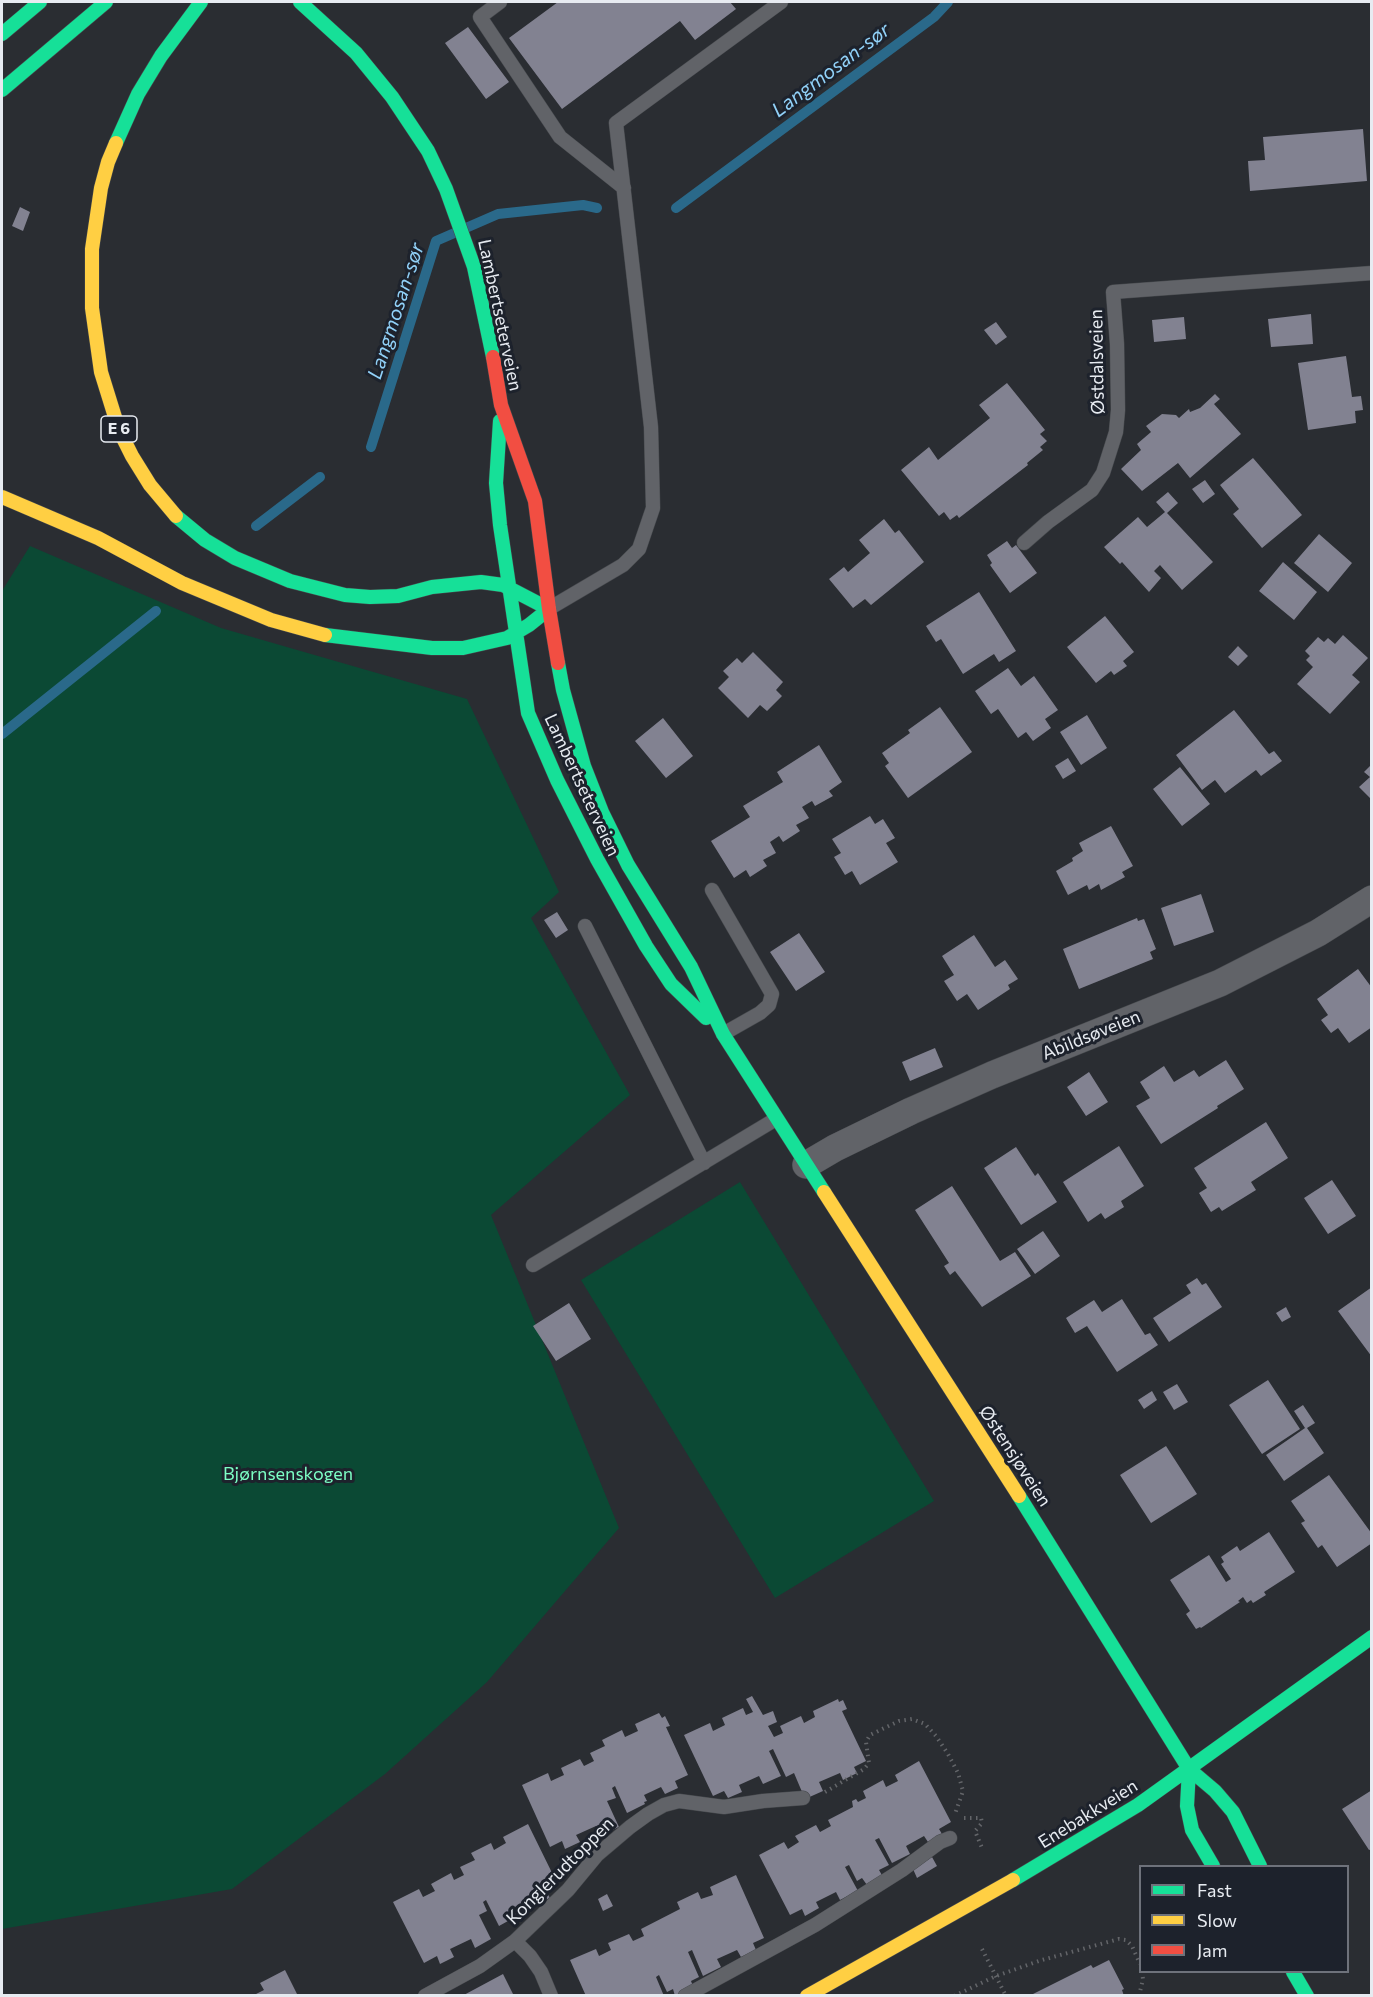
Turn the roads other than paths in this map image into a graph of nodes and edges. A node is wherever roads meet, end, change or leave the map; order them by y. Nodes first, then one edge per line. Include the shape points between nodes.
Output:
1 (40, 2) edge
2 (106, 2) edge
3 (201, 2) edge
4 (300, 2) edge
5 (500, 2) edge
6 (781, 2) edge
7 (2, 34) edge
8 (2, 90) edge
9 (624, 188) junction
10 (1371, 273) edge
11 (501, 405) junction
12 (2, 497) edge
13 (1024, 543) dead end
14 (508, 588) junction
15 (549, 609) junction
16 (515, 633) junction
17 (712, 890) dead end
18 (1371, 899) edge
19 (585, 926) dead end
20 (723, 1034) junction
21 (776, 1119) junction
22 (704, 1163) junction
23 (806, 1165) junction
24 (534, 1265) dead end
25 (1371, 1637) edge
26 (1189, 1769) junction
27 (803, 1798) road end
28 (950, 1838) dead end
29 (1212, 1865) edge
30 (1260, 1865) edge
31 (514, 1941) junction
32 (1295, 1974) edge
33 (424, 1995) edge
34 (551, 1995) edge
35 (685, 1995) edge
36 (807, 1995) edge
37 (1307, 1995) edge

1 - 7 main road
2 - 8 main road
3 - 14 main road, E 6 via 138,94 100,188 92,249 92,308 101,372 132,456 178,519 235,558 290,581 370,597 481,582
4 - 11 main road, Lambertseterveien via 356,52 428,151 474,267
5 - 9 lane via 480,17 560,137
6 - 9 lane via 616,123
9 - 15 lane via 651,427 653,508 639,549 623,565
10 - 13 lane, Østdalsveien via 1113,292 1118,410 1116,432 1103,473 1092,490
11 - 14 main road, Lambertseterveien via 496,483
11 - 15 main road, Lambertseterveien via 535,501
12 - 16 main road via 98,538 182,584 271,620 323,635 464,648
14 - 15 main road, E 6
14 - 16 main road, Lambertseterveien
15 - 16 main road
15 - 20 main road, Lambertseterveien via 563,690 584,766 602,812 628,865 691,967
16 - 20 main road, Lambertseterveien via 528,713 601,867 671,984
17 - 20 lane via 772,994 769,1005 760,1013
18 - 23 street, Abildsøveien via 1318,933 1220,983 911,1110
19 - 22 lane
20 - 21 main road, Lambertseterveien
21 - 22 lane
21 - 23 main road, Lambertseterveien
22 - 24 lane
23 - 26 main road, Østensjøveien via 1061,1560
25 - 26 main road, Enebakkveien
26 - 29 main road via 1187,1806 1192,1830
26 - 30 main road, Østensjøveien via 1233,1812
26 - 36 main road, Enebakkveien via 1138,1805 1010,1882
27 - 31 lane, Konglerudtoppen via 724,1807 691,1801 664,1805 604,1849
28 - 35 lane via 815,1925
31 - 33 lane, Konglerudtoppen via 480,1966
31 - 34 lane, Konglerudtoppen via 541,1972
32 - 37 main road

